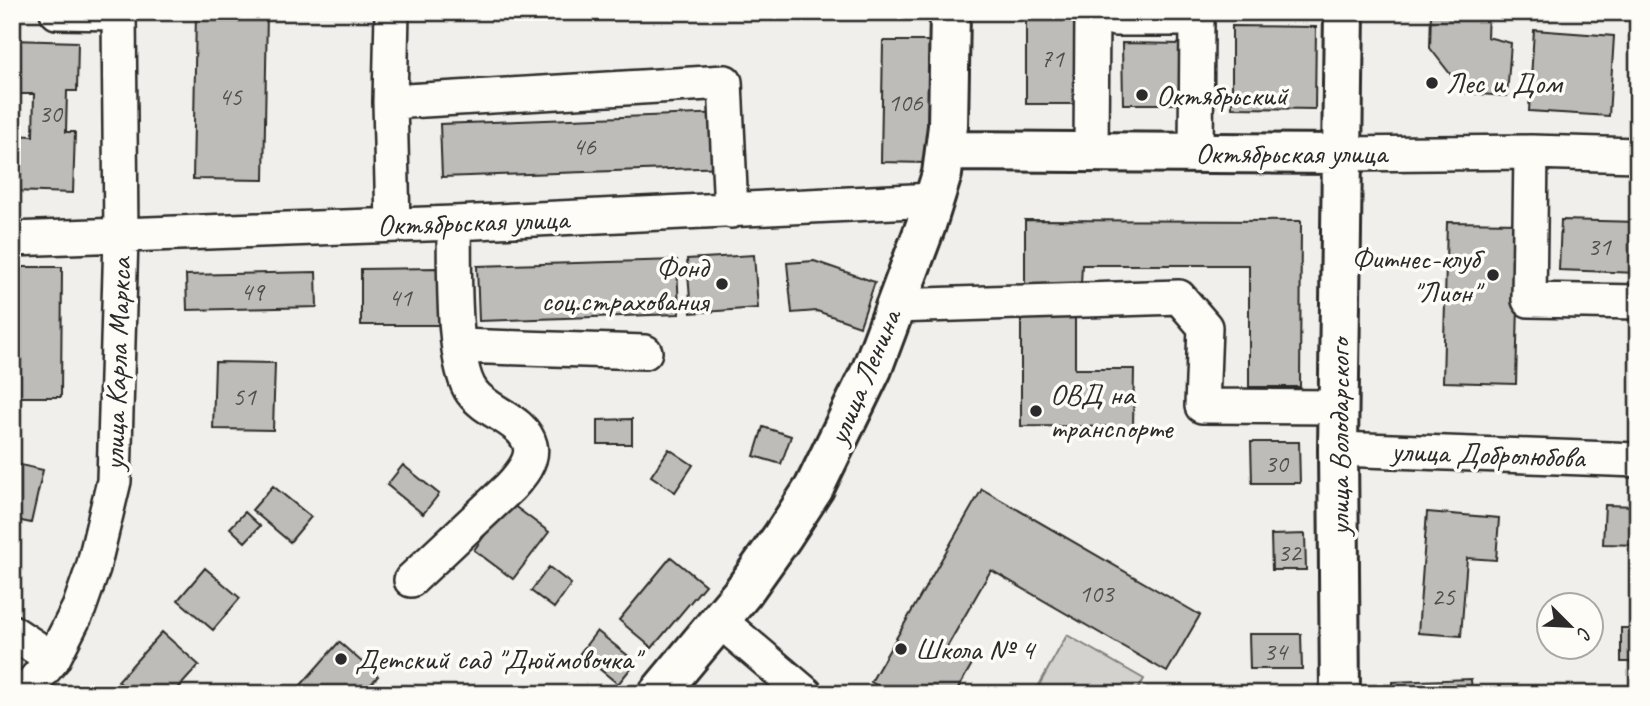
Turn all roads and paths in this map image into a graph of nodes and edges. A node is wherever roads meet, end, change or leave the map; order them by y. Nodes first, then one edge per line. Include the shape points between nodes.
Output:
1 (57, 12) edge
2 (392, 12) edge
3 (950, 12) edge
4 (1344, 12) edge
5 (120, 13) edge
6 (1104, 16) edge
7 (390, 102) junction
8 (945, 151) junction
9 (1091, 152) junction
10 (1531, 152) junction
11 (1196, 153) junction
12 (1342, 154) junction
13 (1638, 155) edge
14 (934, 200) junction
15 (731, 211) junction
16 (454, 223) junction
17 (393, 225) junction
18 (121, 237) junction
19 (12, 239) edge
20 (1638, 302) edge
21 (894, 306) junction
22 (459, 346) junction
23 (645, 352) dead end
24 (1339, 407) junction
25 (1338, 449) junction
26 (1638, 460) edge
27 (411, 580) dead end
28 (719, 620) junction
29 (12, 632) edge
30 (53, 659) junction
31 (23, 694) edge
32 (657, 694) edge
33 (806, 694) edge
34 (1340, 694) edge

1 - 5 street
2 - 7 street
3 - 8 main road, улица Ленина
4 - 12 main road, улица Володарского
5 - 18 street, улица Карла Маркса
6 - 9 street
6 - 11 street via 1197,19
7 - 15 street via 725,82
7 - 17 street
8 - 9 main road, Октябрьская улица
8 - 14 main road, улица Ленина
9 - 11 main road, Октябрьская улица
10 - 12 street, Октябрьская улица
10 - 13 street, Октябрьская улица
10 - 20 street via 1529,300
11 - 12 main road, Октябрьская улица
12 - 24 main road, улица Володарского
14 - 15 street, Октябрьская улица
14 - 21 main road, улица Ленина
15 - 16 street, Октябрьская улица
16 - 17 street, Октябрьская улица
16 - 22 street
17 - 18 street, Октябрьская улица
18 - 19 street, Октябрьская улица
18 - 30 street, улица Карла Маркса via 114,481 93,568
21 - 24 street via 1179,297 1205,327 1202,406
21 - 28 main road, улица Ленина via 872,369 814,488
22 - 23 street
22 - 27 street via 471,392 519,427 530,444 530,455 510,487
24 - 25 main road, улица Володарского
25 - 26 street, улица Добролюбова
25 - 34 main road, улица Володарского
28 - 32 main road, улица Ленина
28 - 33 street
29 - 30 street
30 - 31 street, улица Карла Маркса

